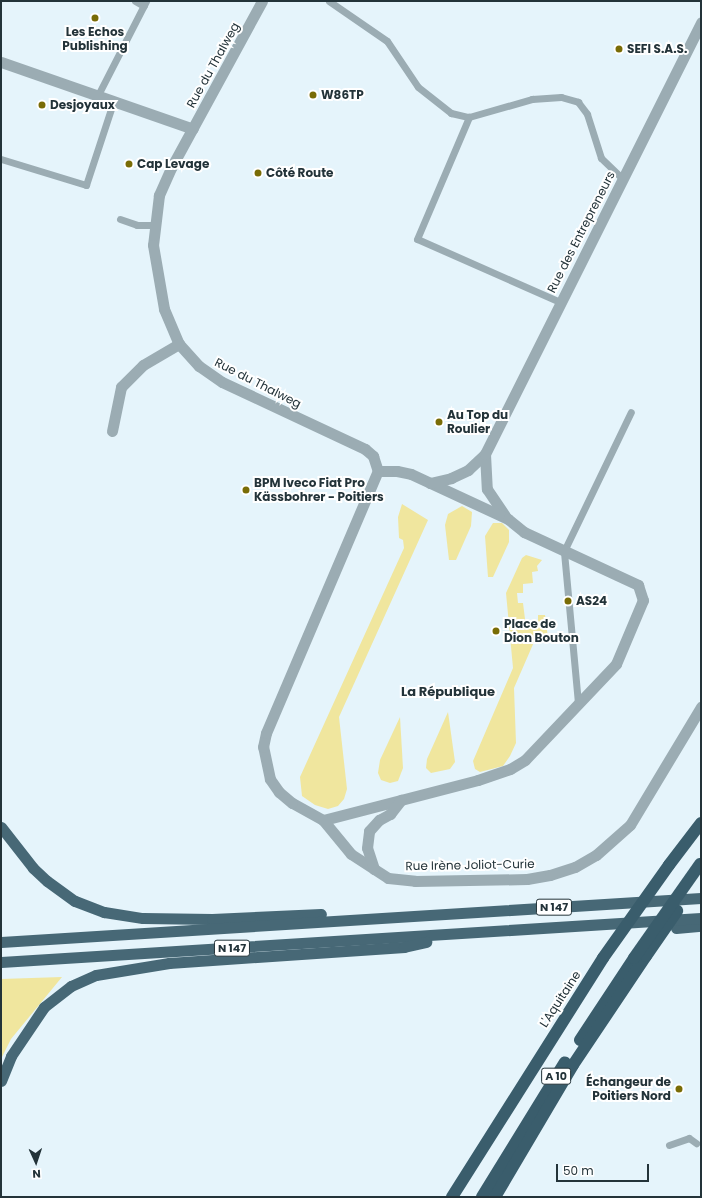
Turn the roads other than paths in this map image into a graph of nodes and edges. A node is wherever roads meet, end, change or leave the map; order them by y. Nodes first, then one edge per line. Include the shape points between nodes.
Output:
1 (135, 1) edge
2 (262, 1) edge
3 (329, 1) edge
4 (145, 3) edge
5 (701, 22) edge
6 (1, 62) edge
7 (98, 95) junction
8 (114, 100) junction
9 (469, 117) junction
10 (193, 129) junction
11 (1, 159) edge
12 (622, 179) junction
13 (120, 219) dead end
14 (154, 224) junction
15 (560, 302) junction
16 (179, 344) junction
17 (631, 412) dead end
18 (112, 432) dead end
19 (485, 454) junction
20 (378, 471) junction
21 (430, 483) junction
22 (508, 519) junction
23 (564, 551) junction
24 (578, 703) junction
25 (701, 707) edge
26 (401, 800) junction
27 (323, 820) junction
28 (701, 823) edge
29 (1, 827) edge
30 (701, 867) edge
31 (374, 869) junction
32 (701, 898) edge
33 (407, 916) junction
34 (701, 918) edge
35 (701, 926) edge
36 (484, 933) junction
37 (464, 934) junction
38 (1, 942) edge
39 (640, 957) junction
40 (1, 962) edge
41 (1, 1081) edge
42 (696, 1143) dead end
43 (669, 1145) dead end
44 (452, 1197) edge
45 (482, 1197) edge
46 (495, 1197) edge

1 - 4 lane
2 - 10 street, Rue du Thalweg
3 - 9 lane via 387,41 418,87 451,113
4 - 7 lane
5 - 12 street, Rue des Entrepreneurs
6 - 7 street
7 - 8 street
8 - 10 street
8 - 11 lane via 86,186
9 - 12 lane via 532,99 561,97 578,102 587,114 601,158
9 - 15 lane via 416,239
10 - 14 street, Rue du Thalweg via 159,195
12 - 15 street, Rue des Entrepreneurs
13 - 14 lane via 137,225
14 - 16 street, Rue du Thalweg via 155,266 164,309
15 - 19 street, Rue des Entrepreneurs
16 - 18 street via 143,365 121,387
16 - 20 street, Rue du Thalweg via 199,366 222,382 365,449 373,456
17 - 23 lane
19 - 21 street via 468,470 451,478
19 - 22 street via 487,489
20 - 21 street via 397,470
20 - 27 street via 266,733 263,747 270,779 279,792 292,804
21 - 22 street
22 - 23 street via 524,532
23 - 24 lane
23 - 24 street via 638,585 643,600 616,664
24 - 26 street via 525,760 510,769
25 - 31 street, Rue Irène Joliot-Curie via 630,825 602,851 575,867 550,875 527,878 415,881 388,878
26 - 27 street
26 - 31 street via 390,814 379,820 369,831 367,848
27 - 31 street, Rue Irène Joliot-Curie via 351,854
28 - 44 highway, L'Aquitaine / A 10, bridge via 603,958
29 - 33 highway via 33,868 47,881 75,901 104,912 143,918 204,919 342,913
30 - 39 highway, bridge
32 - 33 highway, N 147
33 - 38 highway, N 147
34 - 36 highway, N 147
35 - 36 highway via 538,936
36 - 37 highway, N 147
37 - 40 highway, N 147
37 - 41 highway via 404,947 169,963 96,975 71,986 44,1007 11,1056
39 - 45 highway, A 10 via 566,1061
39 - 46 highway
42 - 43 lane via 689,1138

